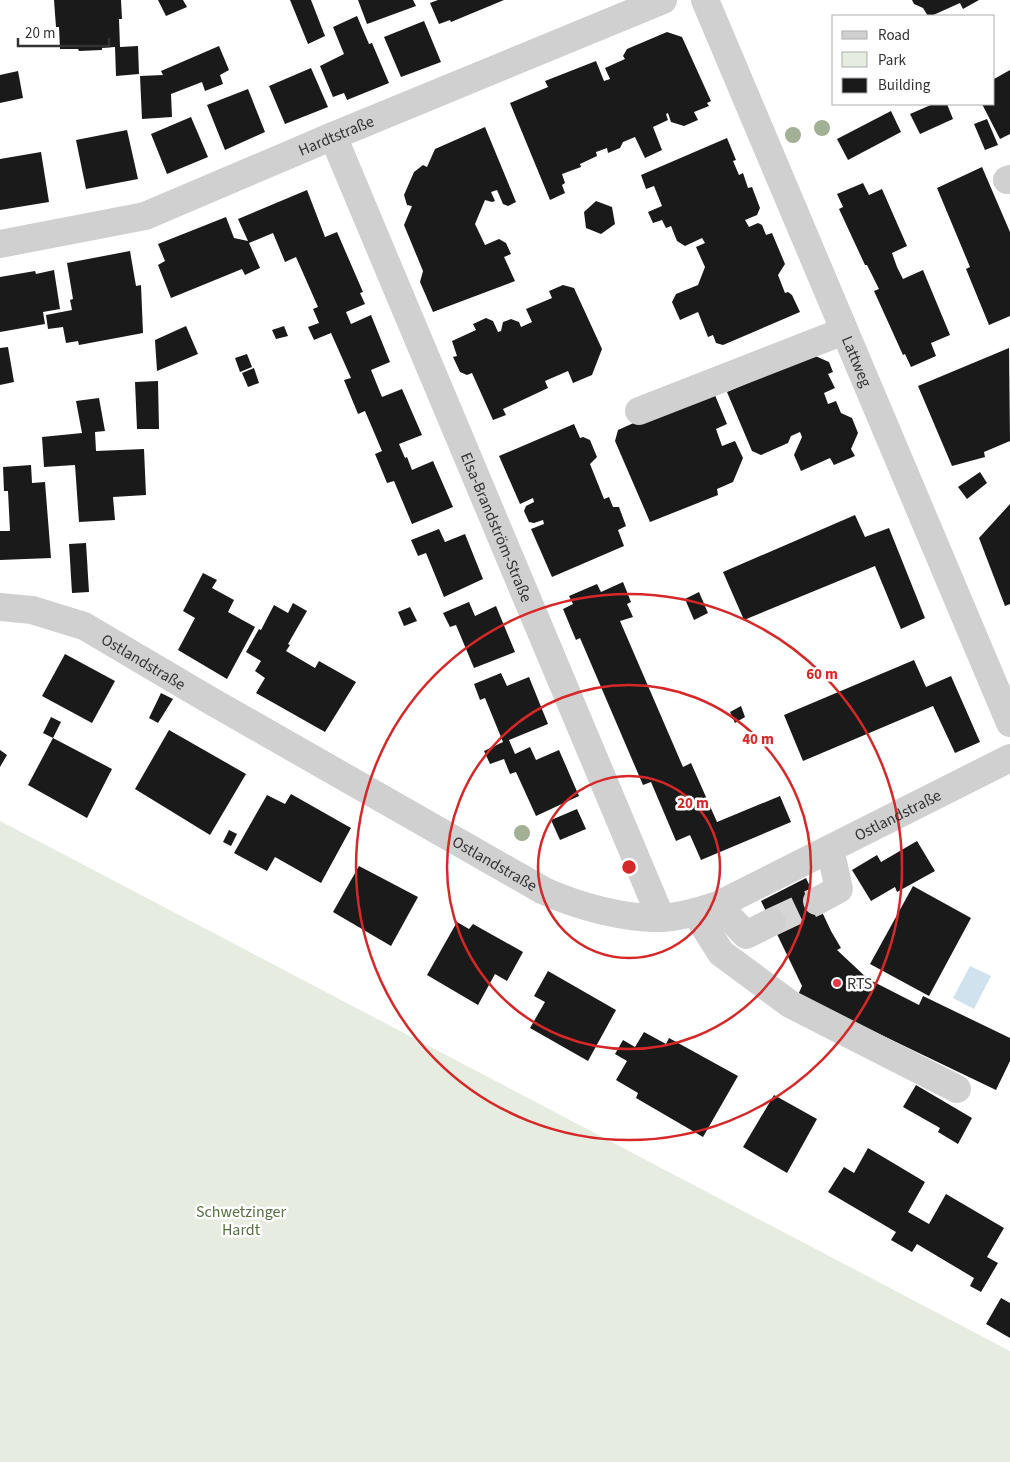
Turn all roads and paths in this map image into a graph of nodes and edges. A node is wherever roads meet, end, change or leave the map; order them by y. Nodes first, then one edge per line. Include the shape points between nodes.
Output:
1 (663, 0) edge
2 (705, 0) edge
3 (332, 136) junction
4 (0, 244) edge
5 (844, 331) junction
6 (639, 410) dead end
7 (0, 608) edge
8 (1010, 723) edge
9 (1010, 758) edge
10 (830, 849) junction
11 (817, 901) tunnel mouth
12 (706, 909) junction
13 (661, 918) junction
14 (772, 922) tunnel mouth
15 (957, 1089) dead end

1 - 3 street, Hardtstraße
2 - 5 street, Lattweg
3 - 4 street, Hardtstraße via 145,216
3 - 13 street, Elsa-Brandström-Straße
5 - 6 street
5 - 8 street, Lattweg
7 - 13 street, Ostlandstraße via 32,610 84,626 544,891 571,903
9 - 10 street, Ostlandstraße
10 - 11 street via 839,889
10 - 12 street, Ostlandstraße
12 - 13 street, Ostlandstraße
12 - 14 street via 746,935
12 - 15 street via 721,953 790,1004

